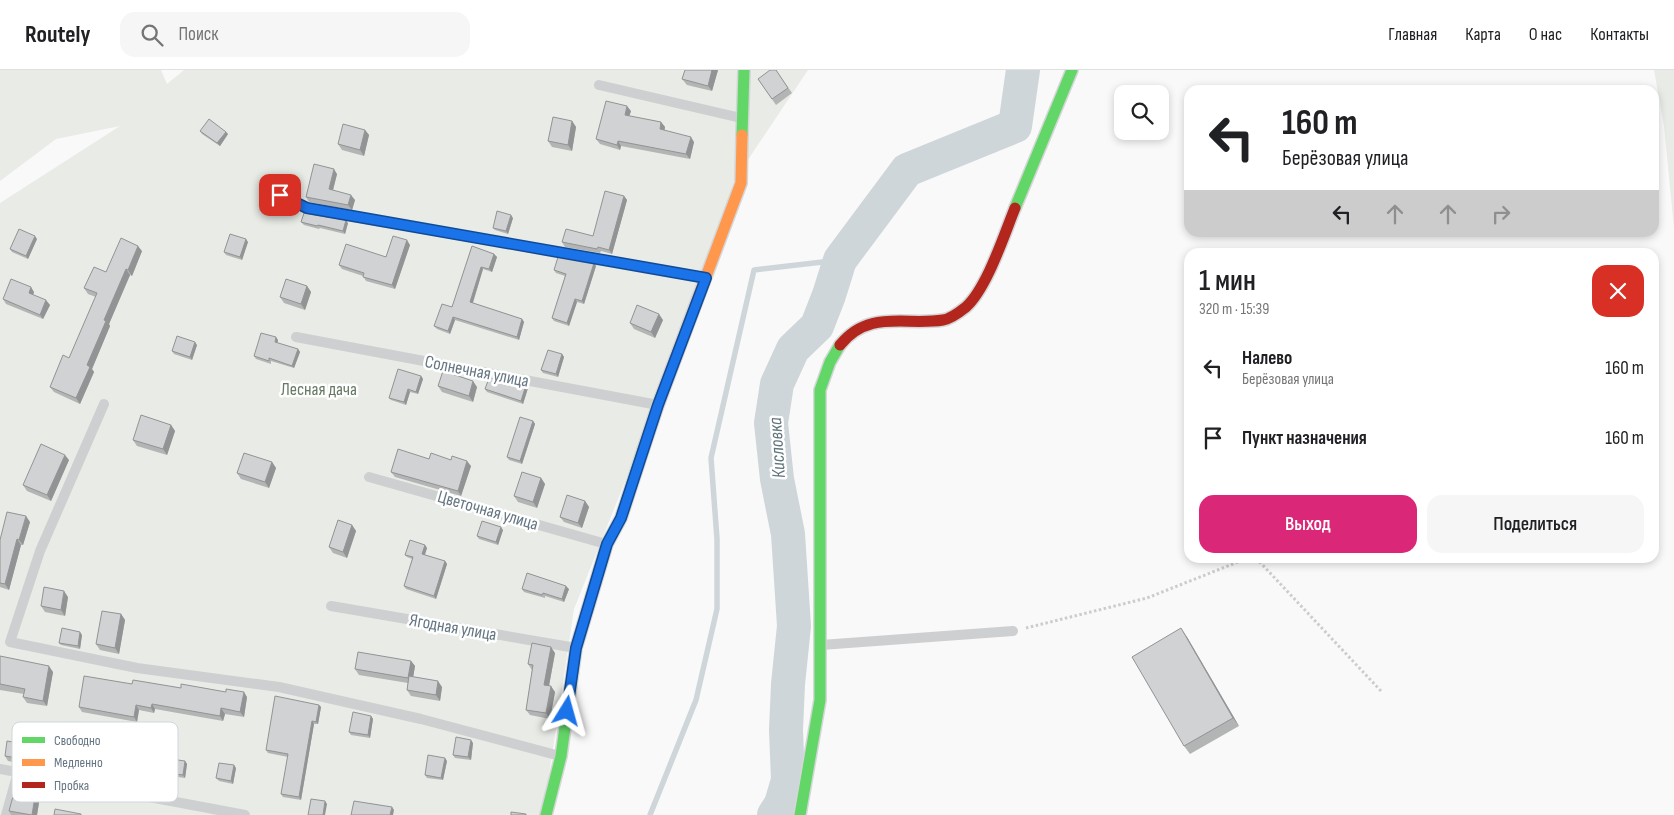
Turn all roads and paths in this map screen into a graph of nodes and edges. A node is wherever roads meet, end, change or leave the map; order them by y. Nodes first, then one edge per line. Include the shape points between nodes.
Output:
1 (744, 70) edge
2 (1072, 70) edge
3 (599, 85) dead end
4 (742, 118) junction
5 (267, 188) dead end
6 (706, 278) junction
7 (296, 337) dead end
8 (104, 404) dead end
9 (658, 405) junction
10 (369, 477) dead end
11 (607, 544) junction
12 (1235, 563) edge
13 (1261, 563) edge
14 (331, 606) dead end
15 (1013, 631) joint
16 (820, 646) junction
17 (576, 648) junction
18 (1381, 692) dead end
19 (561, 756) junction
20 (12, 794) edge
21 (176, 802) edge
22 (6, 815) edge
23 (245, 815) edge
24 (546, 815) edge
25 (800, 815) edge

1 - 4 street
2 - 16 street via 974,300 945,320 876,321 858,329 841,343 830,362 820,390
3 - 4 lane
4 - 6 street via 742,183
5 - 6 lane via 307,208
6 - 9 street
7 - 9 lane, Солнечная улица
8 - 19 lane via 40,551 10,642 137,668 279,687
9 - 11 street via 621,518
10 - 11 lane, Цветочная улица
11 - 17 street
12 - 15 path via 1147,598
13 - 18 path
14 - 17 lane, Ягодная улица
15 - 16 lane
16 - 25 street via 820,700
17 - 19 street
19 - 24 street
20 - 22 lane
21 - 23 lane

